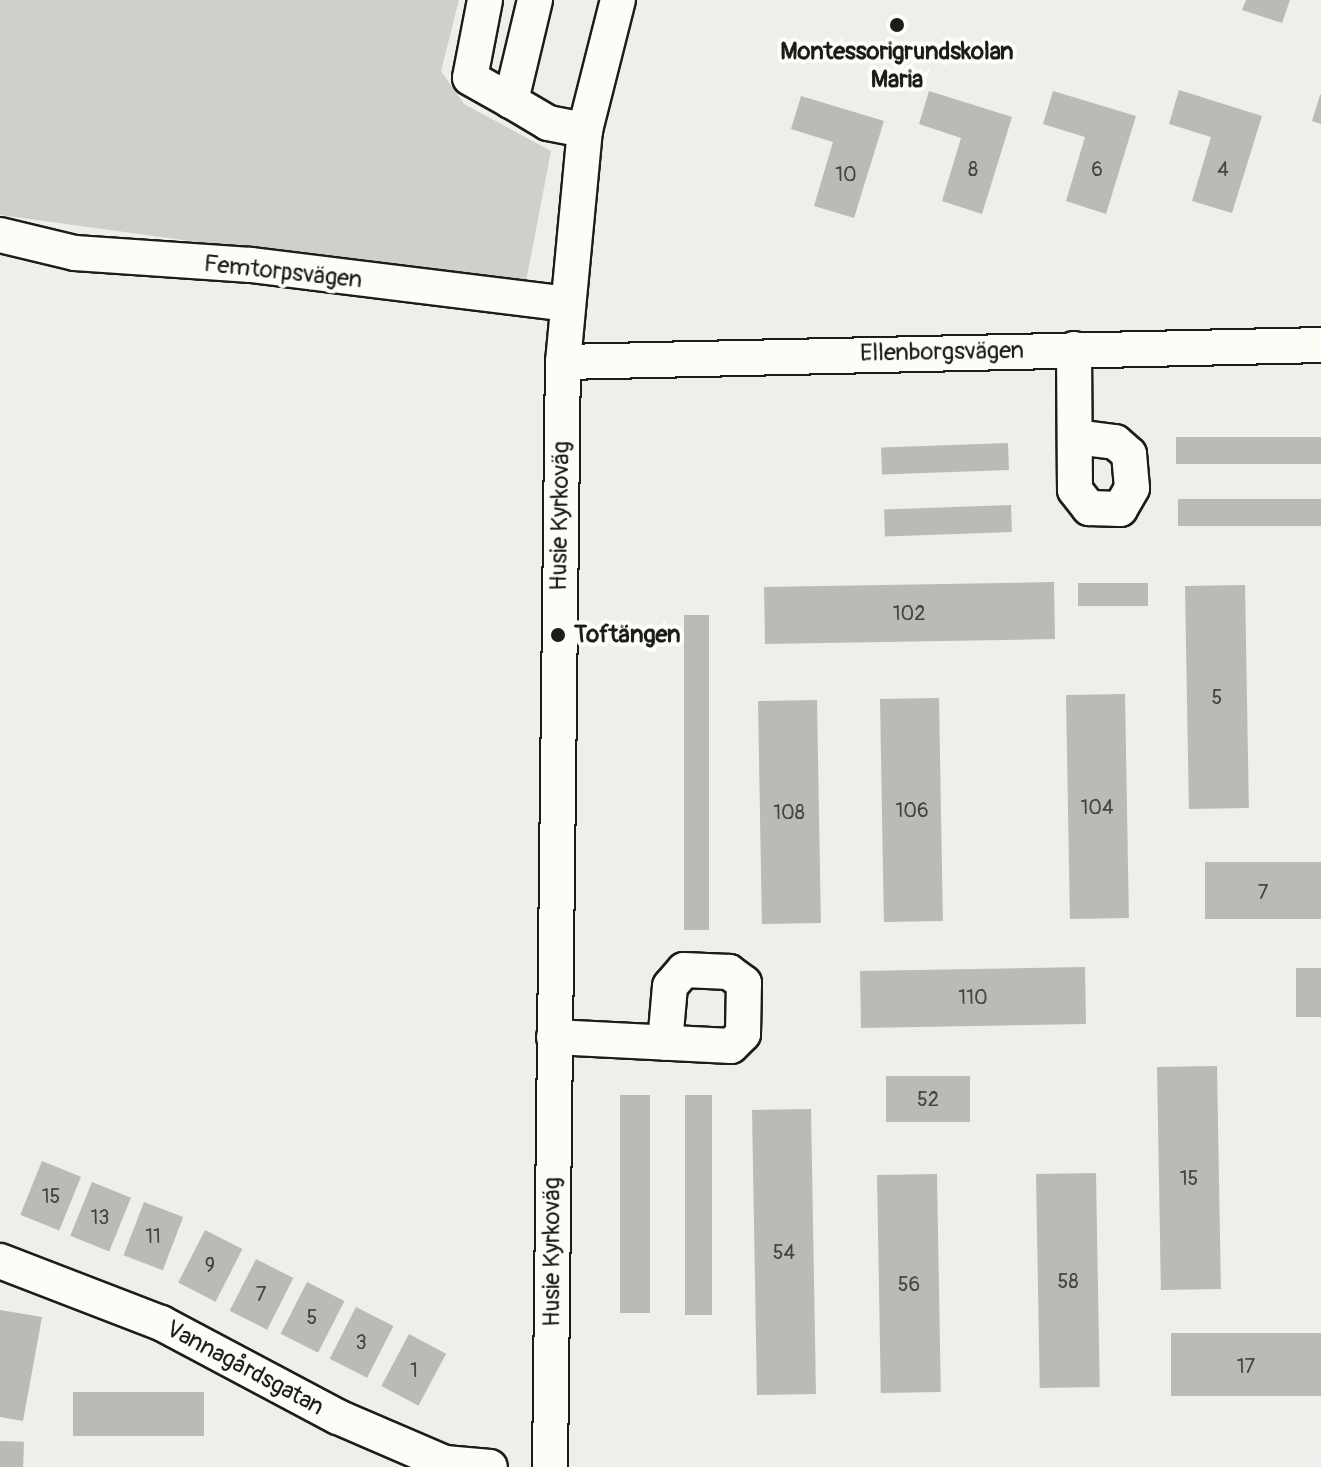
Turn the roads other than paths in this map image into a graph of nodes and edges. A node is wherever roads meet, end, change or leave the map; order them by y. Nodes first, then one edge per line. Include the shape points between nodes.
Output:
1 (485, 0) edge
2 (535, 0) edge
3 (618, 0) edge
4 (511, 101) junction
5 (585, 130) junction
6 (0, 235) edge
7 (567, 304) junction
8 (1321, 345) edge
9 (1074, 349) junction
10 (563, 362) junction
11 (1076, 437) dead end
12 (554, 1037) junction
13 (665, 1043) dead end
14 (0, 1261) edge
15 (490, 1467) edge
16 (550, 1467) edge

1 - 4 street via 470,78
2 - 4 street
3 - 5 street, Husie Kyrkoväg
4 - 5 street via 548,123
5 - 7 street, Husie Kyrkoväg
6 - 7 street, Femtorpsvägen via 75,253 251,265
7 - 10 street, Husie Kyrkoväg
8 - 9 street, Ellenborgsvägen
9 - 10 street, Ellenborgsvägen
9 - 11 street
10 - 12 street, Husie Kyrkoväg
12 - 13 street
12 - 16 street, Husie Kyrkoväg
14 - 15 street, Vannagårdsgatan via 161,1323 338,1417 432,1457

